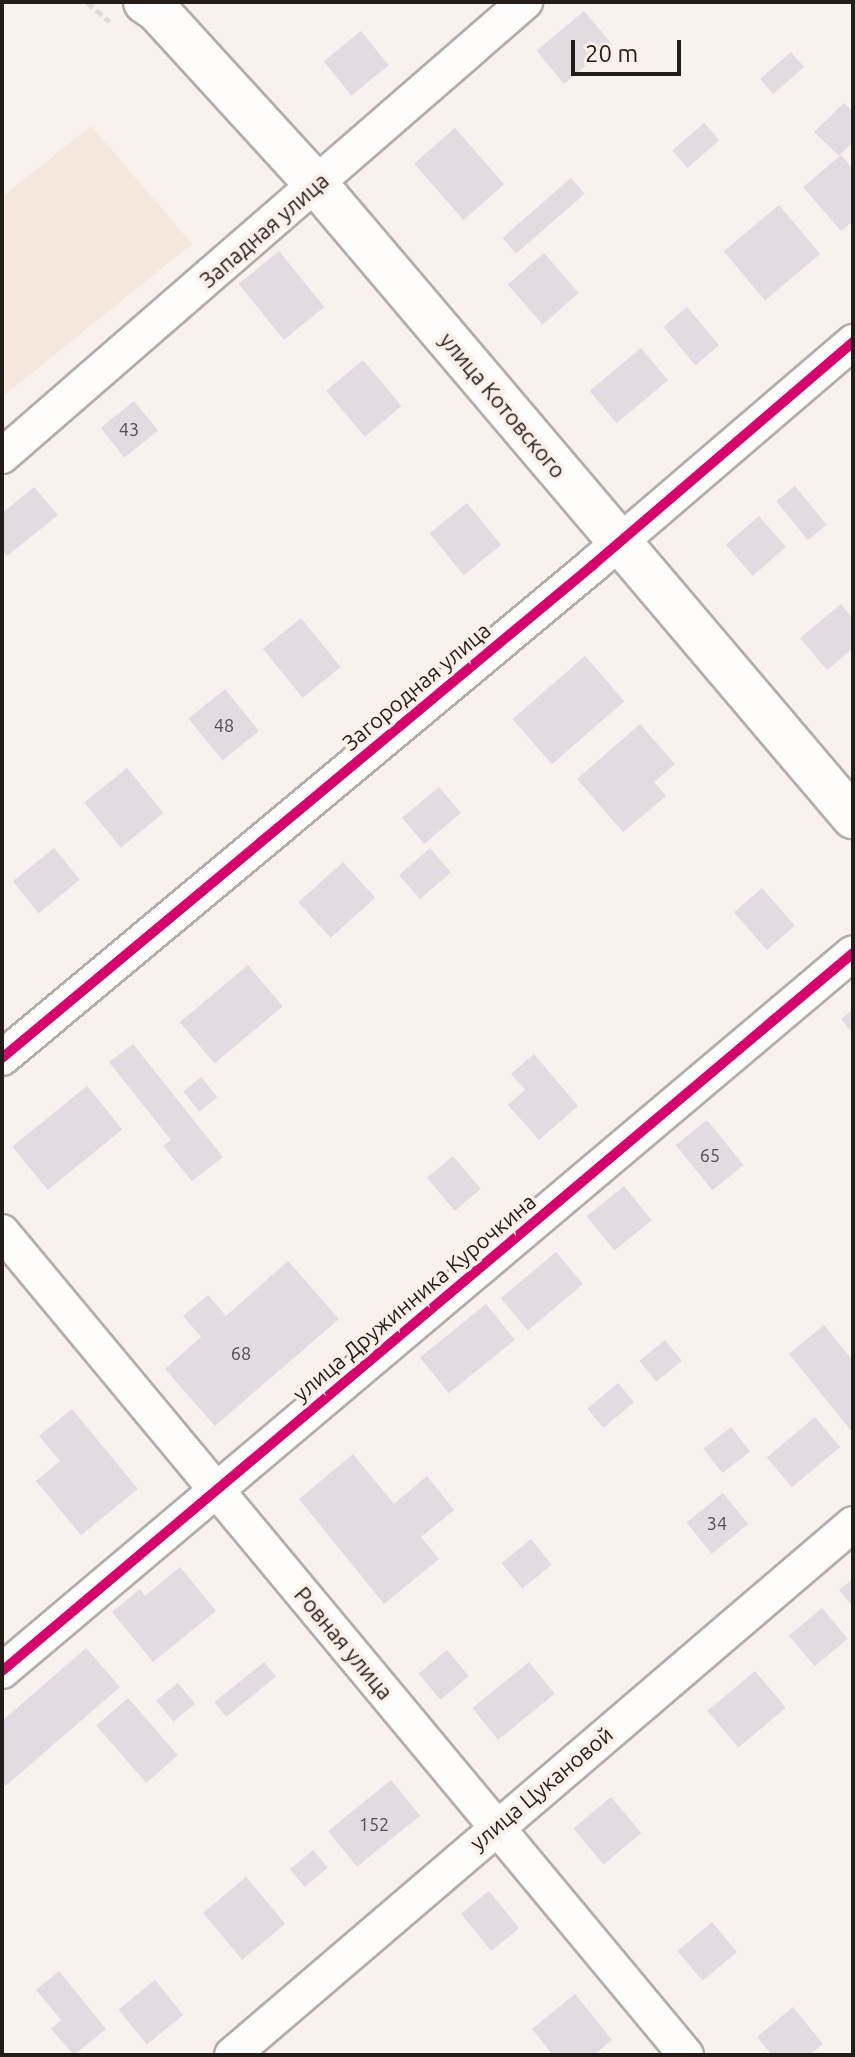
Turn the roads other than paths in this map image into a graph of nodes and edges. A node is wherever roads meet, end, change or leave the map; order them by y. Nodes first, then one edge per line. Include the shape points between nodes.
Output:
1 (525, 2) edge
2 (155, 5) edge
3 (317, 185) junction
4 (853, 342) edge
5 (2, 456) edge
6 (620, 542) junction
7 (853, 817) edge
8 (853, 953) edge
9 (2, 1058) edge
10 (2, 1232) edge
11 (216, 1490) junction
12 (853, 1524) edge
13 (2, 1671) edge
14 (496, 1826) junction
15 (232, 2055) edge
16 (686, 2055) edge

1 - 3 street, Западная улица
2 - 3 street, улица Котовского
3 - 5 street, Западная улица
3 - 6 street, улица Котовского
4 - 6 street, Загородная улица
6 - 7 street, улица Котовского
6 - 9 street, Загородная улица
8 - 11 street, улица Дружинника Курочкина
10 - 11 street, Ровная улица
11 - 13 street, улица Дружинника Курочкина
11 - 14 street, Ровная улица
12 - 14 street, улица Цукановой
14 - 15 street, улица Цукановой
14 - 16 street, Ровная улица

